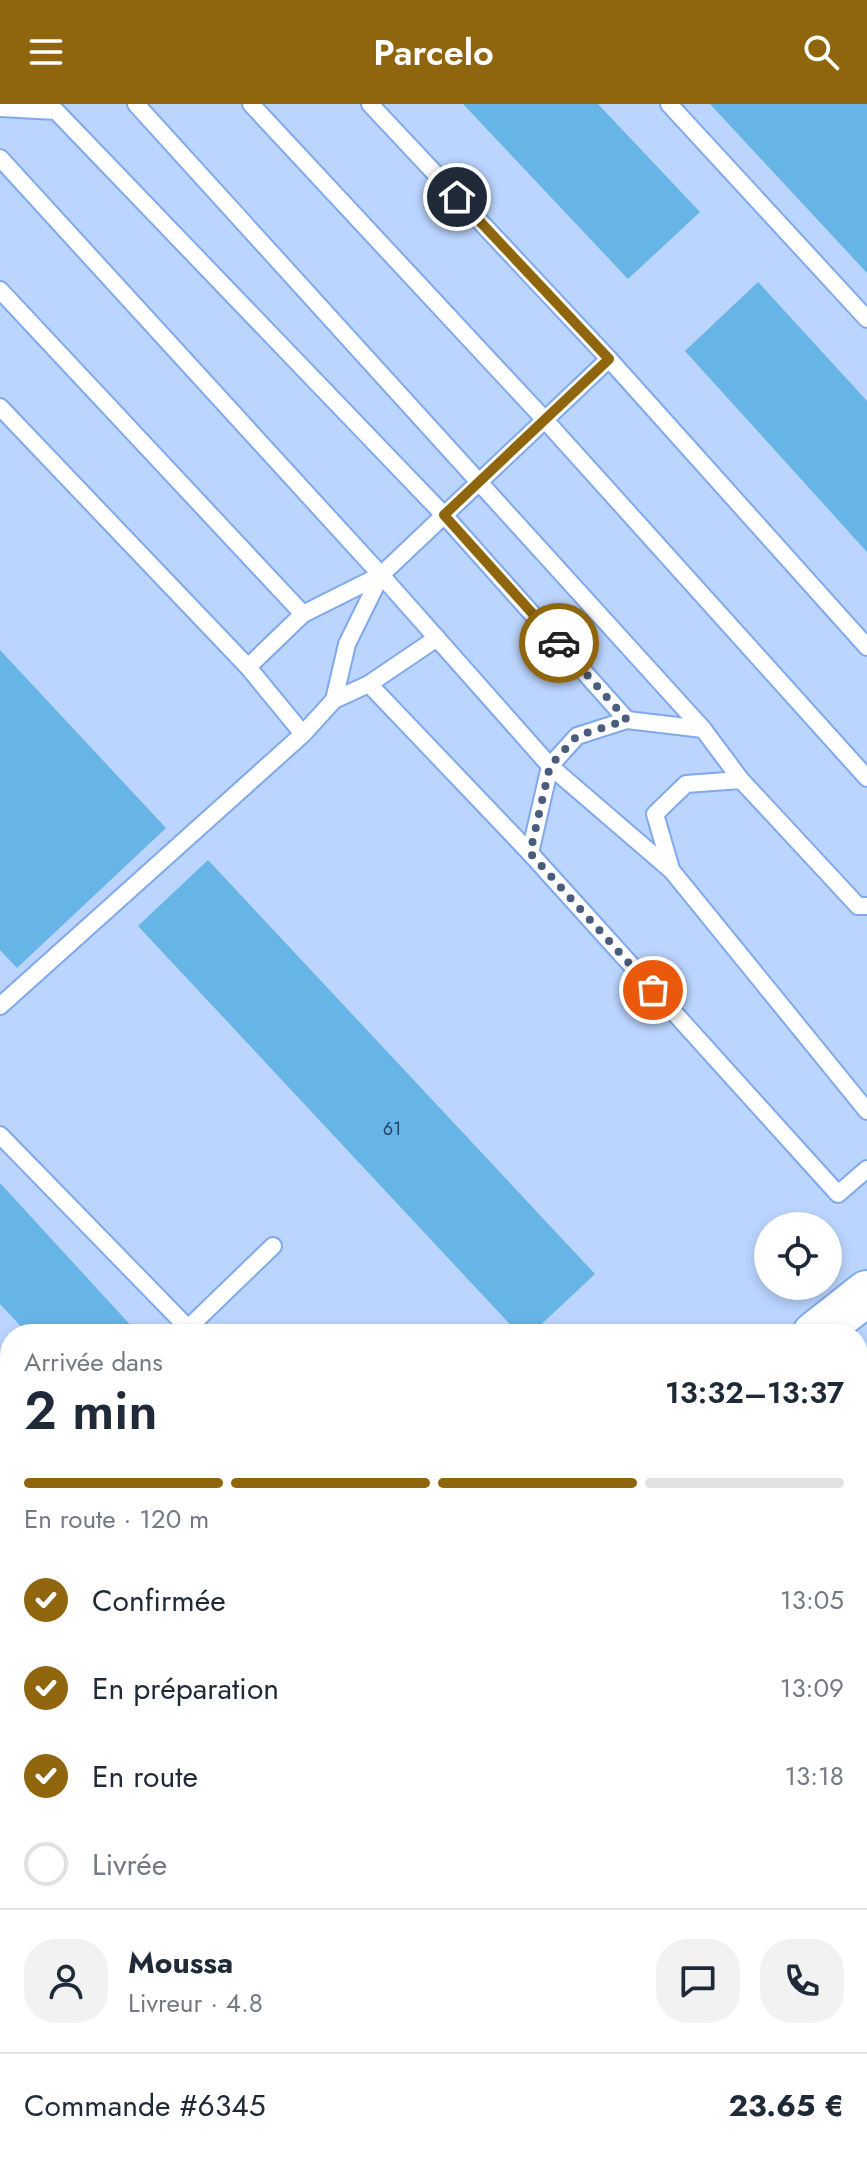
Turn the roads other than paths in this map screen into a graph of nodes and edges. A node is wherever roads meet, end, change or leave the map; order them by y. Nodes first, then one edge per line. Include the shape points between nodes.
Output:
1 (136, 104) edge
2 (251, 104) edge
3 (370, 104) edge
4 (669, 104) edge
5 (0, 108) edge
6 (0, 158) edge
7 (0, 290) edge
8 (867, 319) edge
9 (609, 359) junction
10 (0, 407) edge
11 (545, 420) junction
12 (478, 483) junction
13 (444, 515) junction
14 (381, 575) junction
15 (303, 614) junction
16 (437, 638) junction
17 (867, 647) edge
18 (248, 667) junction
19 (369, 684) junction
20 (334, 700) junction
21 (627, 720) junction
22 (703, 729) junction
23 (303, 734) junction
24 (550, 766) junction
25 (867, 778) edge
26 (741, 780) junction
27 (530, 853) junction
28 (672, 871) junction
29 (867, 906) edge
30 (0, 1006) edge
31 (867, 1111) edge
32 (0, 1135) edge
33 (867, 1169) edge
34 (273, 1246) dead end
35 (867, 1293) edge
36 (178, 1324) edge
37 (192, 1324) edge
38 (828, 1324) edge

1 - 12 lane
2 - 11 lane
3 - 9 lane
4 - 8 lane
5 - 13 lane via 56,111
6 - 14 lane
7 - 15 lane
9 - 11 lane
9 - 17 lane
10 - 18 lane
11 - 12 lane
11 - 25 lane
12 - 13 lane
12 - 22 lane
13 - 14 lane
13 - 21 lane
14 - 15 lane
14 - 16 lane
14 - 20 lane via 347,644
15 - 18 lane
16 - 19 lane
16 - 24 lane
18 - 23 lane
19 - 20 lane
19 - 27 lane
20 - 23 lane
21 - 22 lane
21 - 24 lane via 577,736
22 - 26 lane
23 - 30 lane
24 - 27 lane
24 - 28 lane
26 - 28 lane via 686,784 655,814
26 - 29 lane via 858,906
27 - 33 lane via 838,1194
28 - 31 lane
32 - 36 lane
34 - 37 lane
35 - 38 main road

